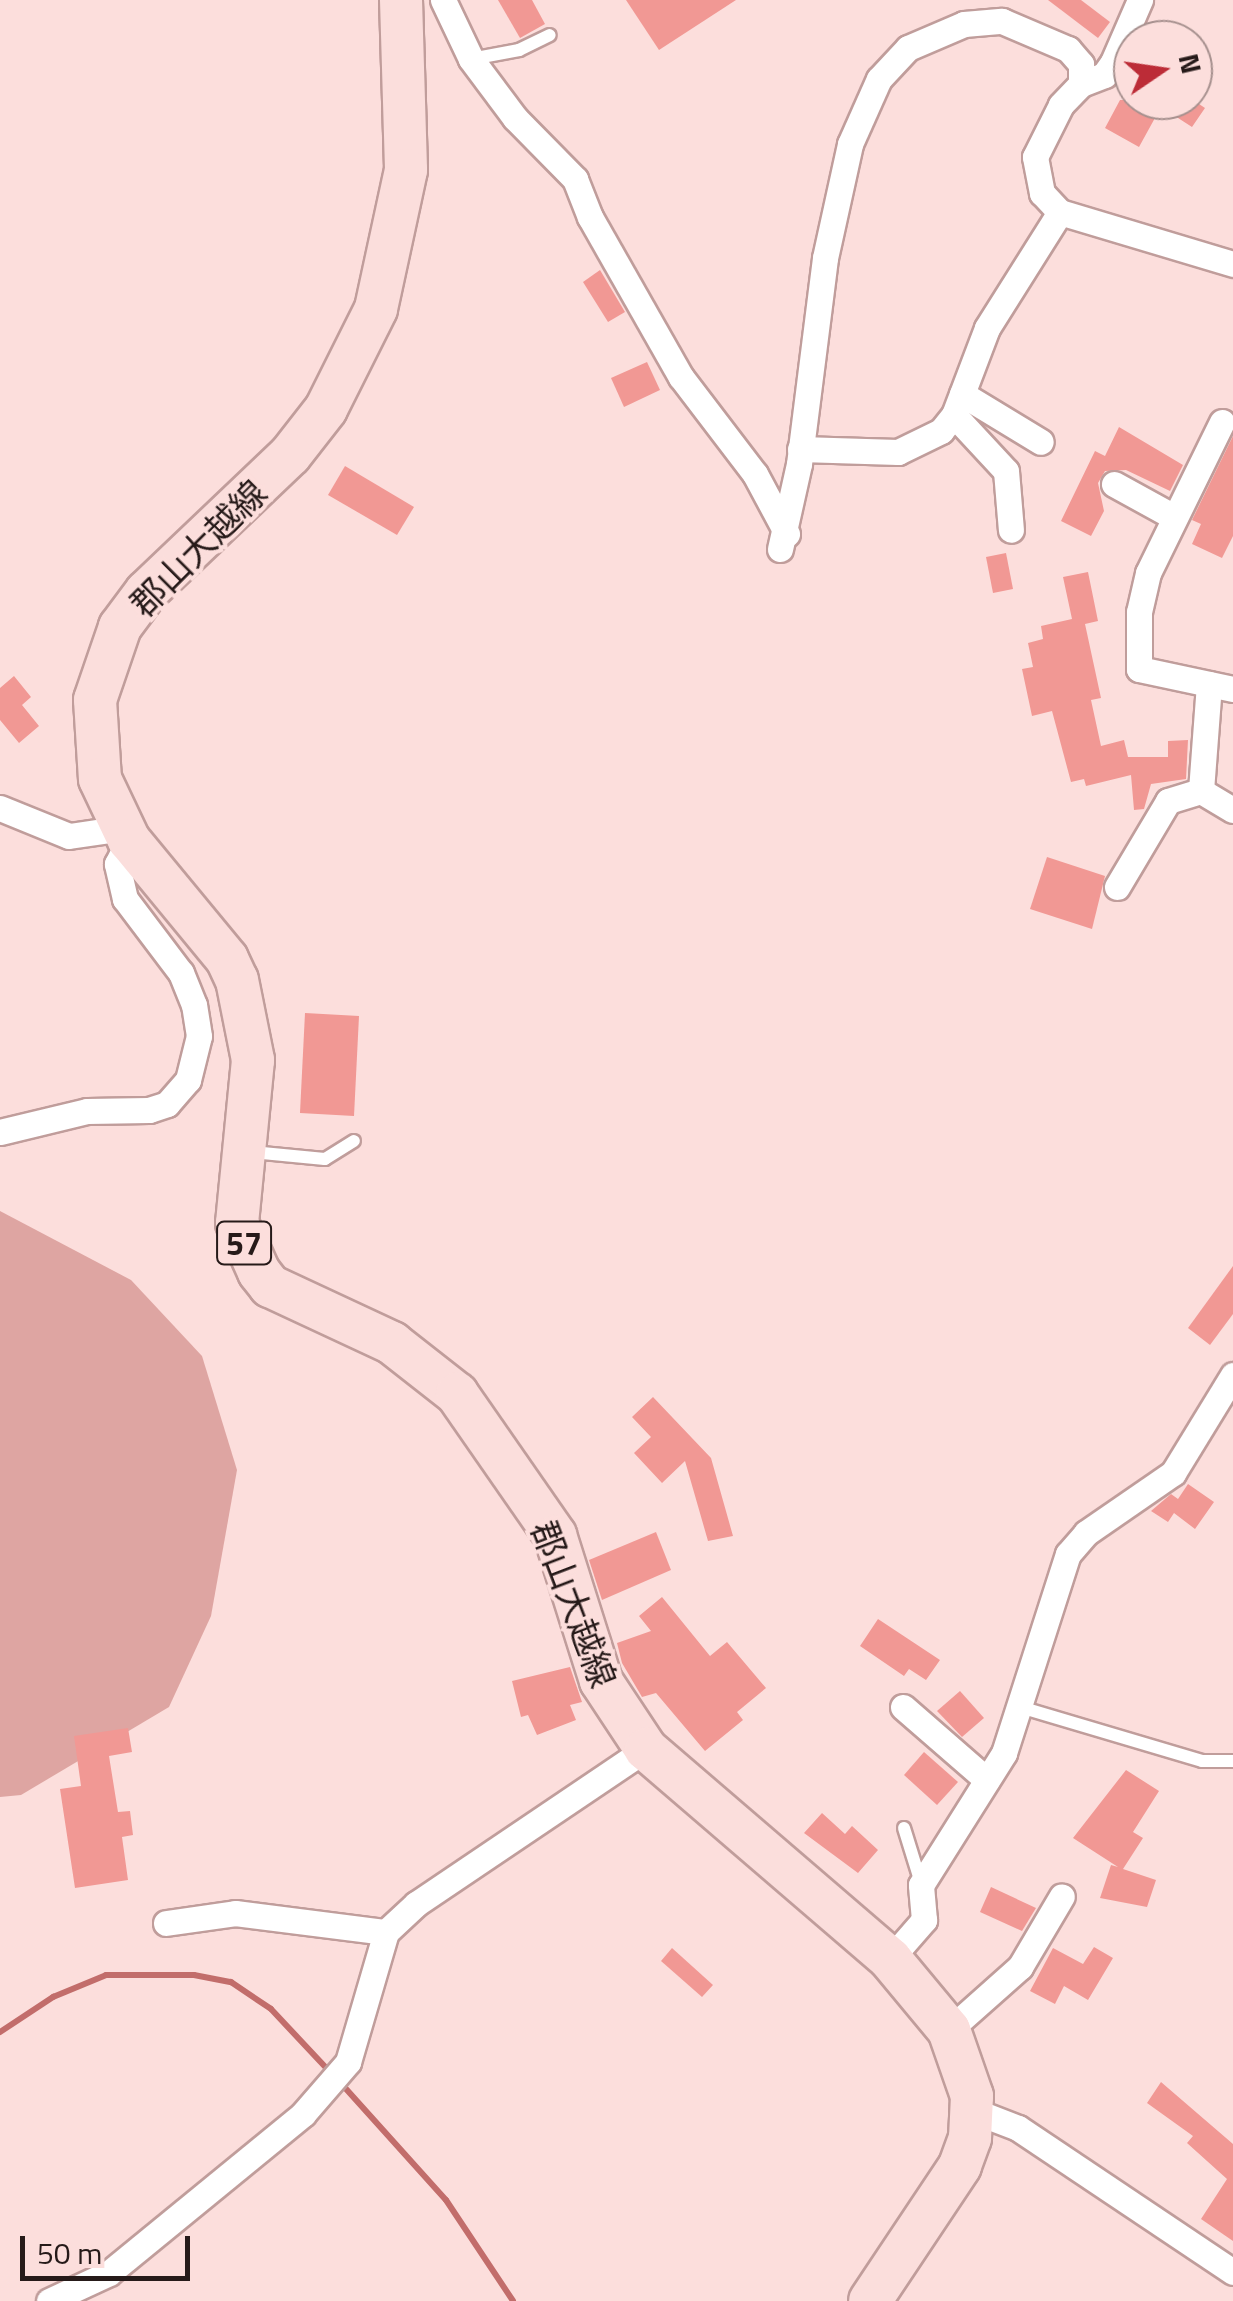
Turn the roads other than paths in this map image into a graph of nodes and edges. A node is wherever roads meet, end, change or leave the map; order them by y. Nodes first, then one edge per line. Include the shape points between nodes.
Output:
1 (401, 0) edge
2 (444, 0) edge
3 (1140, 0) edge
4 (550, 36) dead end
5 (471, 59) junction
6 (1082, 84) junction
7 (1060, 212) junction
8 (1233, 264) edge
9 (958, 405) junction
10 (1222, 422) dead end
11 (1041, 442) dead end
12 (800, 449) junction
13 (1114, 484) dead end
14 (1174, 517) junction
15 (1010, 530) dead end
16 (1221, 686) edge
17 (1202, 790) junction
18 (0, 808) edge
19 (1233, 810) edge
20 (126, 834) junction
21 (1117, 886) dead end
22 (0, 1132) edge
23 (354, 1141) dead end
24 (243, 1152) junction
25 (1233, 1375) edge
26 (903, 1707) dead end
27 (1020, 1707) junction
28 (646, 1750) junction
29 (1233, 1761) edge
30 (987, 1780) junction
31 (904, 1828) dead end
32 (921, 1885) junction
33 (1062, 1896) dead end
34 (166, 1923) dead end
35 (386, 1932) junction
36 (890, 1959) junction
37 (949, 2030) junction
38 (974, 2111) junction
39 (1233, 2272) edge
40 (48, 2301) edge
41 (870, 2301) edge

1 - 20 main road, 郡山大越線 / 57 via 406,170 382,291 314,424 254,494 146,592 120,627 95,700 100,779
2 - 5 street
3 - 6 street via 1113,62 1104,75
4 - 5 lane
5 - 12 street via 515,118 575,179 681,376 754,474 784,542
6 - 7 street via 1045,131 1032,167 1037,185
6 - 12 street via 1081,64 1068,49 1002,22 925,37 886,70 850,144 825,258
7 - 8 street
7 - 9 street via 987,328
9 - 11 street
9 - 12 street via 928,442 898,452
9 - 15 street via 1006,470
10 - 14 street
13 - 14 street
14 - 16 street via 1148,573 1139,612 1139,669
16 - 17 street
17 - 19 street
17 - 21 street via 1168,801
18 - 20 street via 69,836
20 - 22 street via 117,864 125,899 180,972 194,1005 199,1036 188,1080 166,1104 149,1110 87,1111
20 - 24 main road, 郡山大越線 / 57 via 237,980 253,1060
23 - 24 lane via 325,1159
24 - 28 main road, 郡山大越線 / 57 via 237,1223 259,1272 270,1286 392,1343 457,1394 555,1535 601,1682
25 - 27 street via 1173,1473 1086,1533 1068,1554
26 - 30 street
27 - 29 lane via 1202,1761
27 - 30 street
28 - 35 street via 416,1904
28 - 36 main road, 郡山大越線 / 57
30 - 32 street
31 - 32 lane
32 - 36 street via 924,1920
33 - 37 street via 1020,1967
34 - 35 street via 235,1914
35 - 40 street via 345,2065 326,2087 269,2145 109,2273
36 - 37 main road, 郡山大越線 / 57
37 - 38 main road, 郡山大越線 / 57
38 - 39 street via 1018,2128
38 - 41 main road via 960,2166

